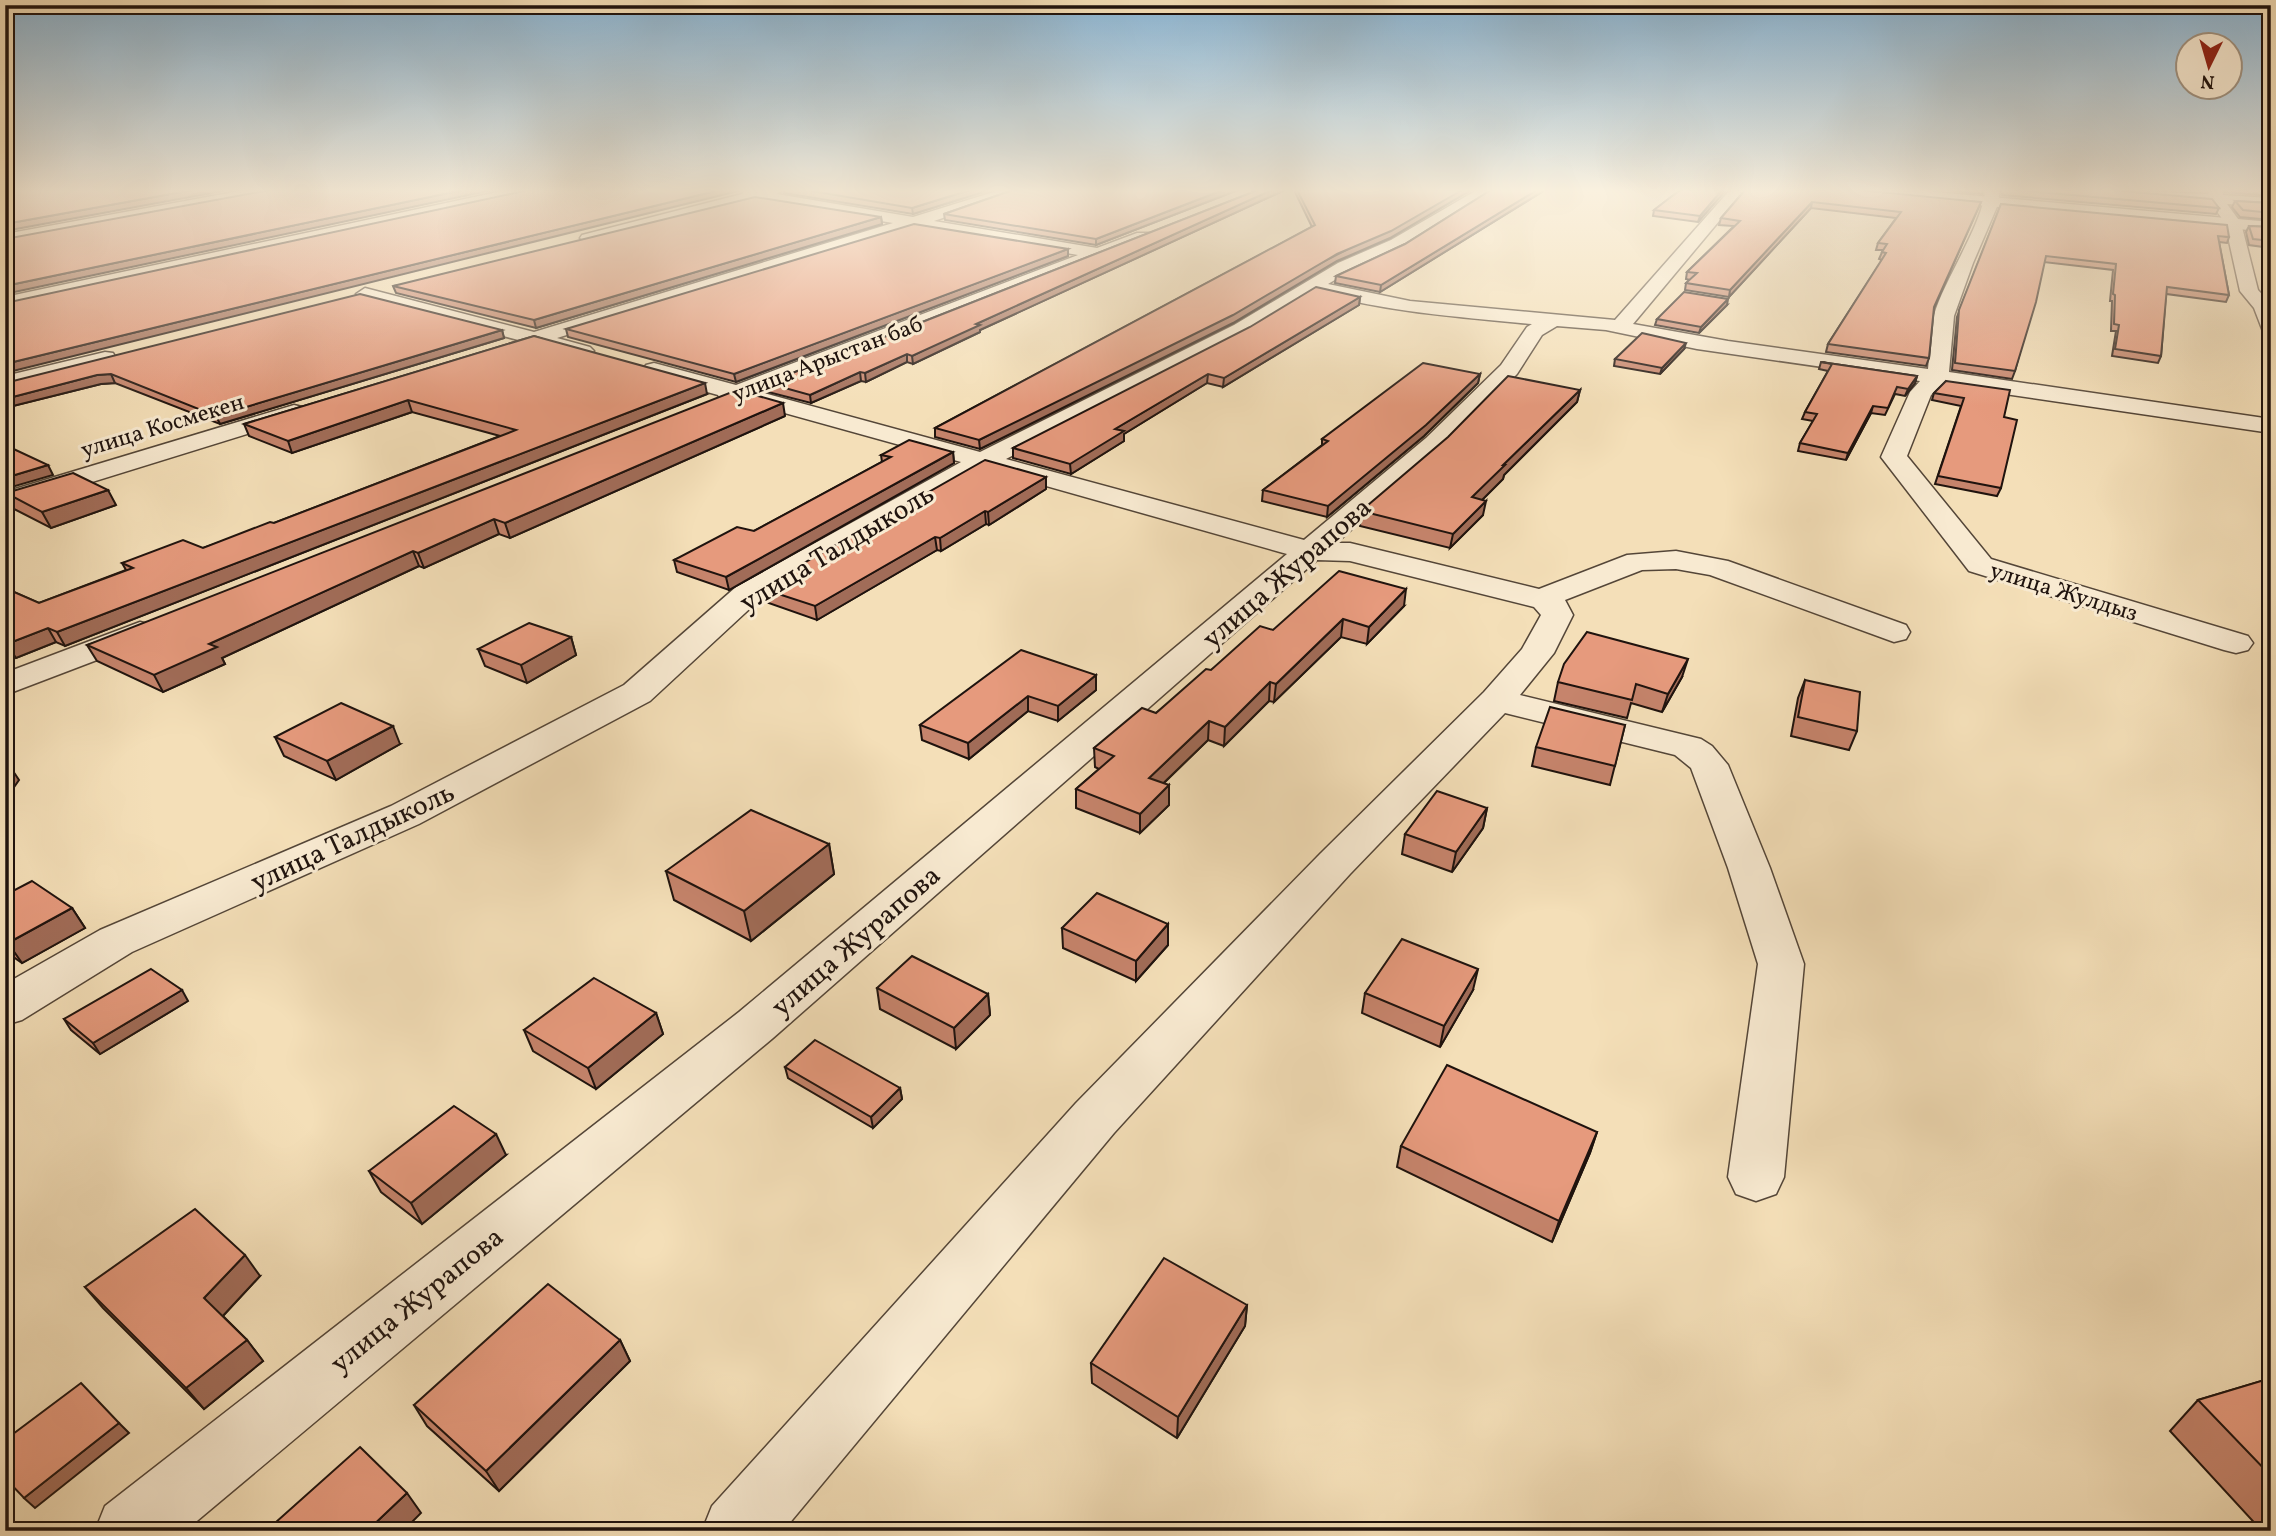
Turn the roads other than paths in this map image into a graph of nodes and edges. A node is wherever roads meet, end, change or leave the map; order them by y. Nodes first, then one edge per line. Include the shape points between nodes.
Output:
1 (197, 262) edge
2 (786, 262) edge
3 (1076, 262) edge
4 (1356, 262) edge
5 (1676, 262) edge
6 (1965, 262) edge
7 (2242, 262) edge
8 (405, 284) edge
9 (1313, 286) junction
10 (5, 303) edge
11 (1553, 320) junction
12 (1620, 327) junction
13 (2271, 330) edge
14 (538, 338) junction
15 (498, 350) edge
16 (125, 353) edge
17 (1938, 377) junction
18 (5, 383) edge
19 (737, 393) junction
20 (311, 407) edge
21 (698, 408) edge
22 (2271, 426) edge
23 (982, 461) junction
24 (5, 501) edge
25 (1311, 551) junction
26 (1545, 600) junction
27 (159, 624) edge
28 (1894, 632) dead end
29 (2236, 643) dead end
30 (5, 685) edge
31 (1497, 700) junction
32 (5, 1007) edge
33 (1756, 1177) dead end
34 (130, 1531) edge
35 (737, 1531) edge

1 - 10 street
2 - 14 street
3 - 19 street, улица Арыстан баб
4 - 9 street, улица Талдыколь
5 - 12 street
6 - 17 street via 1944,316
7 - 13 street via 2249,291 2263,307
8 - 14 street via 358,295
9 - 11 street via 1410,307
9 - 23 street, улица Талдыколь via 1241,329
11 - 12 street
11 - 25 street, улица Журапова via 1534,331 1509,369 1435,443
12 - 17 street
14 - 15 street
14 - 19 street
16 - 18 street
17 - 22 street
17 - 29 street, улица Жулдыз via 1921,392 1894,457 1980,565
19 - 21 street, улица Арыстан баб
19 - 23 street
20 - 24 street, улица Космекен
23 - 25 street
23 - 32 street, улица Талдыколь via 747,594 637,693 405,815 116,941
25 - 26 street via 1350,552
25 - 34 street, улица Журапова via 756,1025
26 - 28 street via 1557,591 1638,561 1676,560 1717,567
26 - 31 street via 1557,615 1537,653
27 - 30 street
31 - 33 street via 1688,747 1709,765 1781,964
31 - 35 street via 1095,1118

